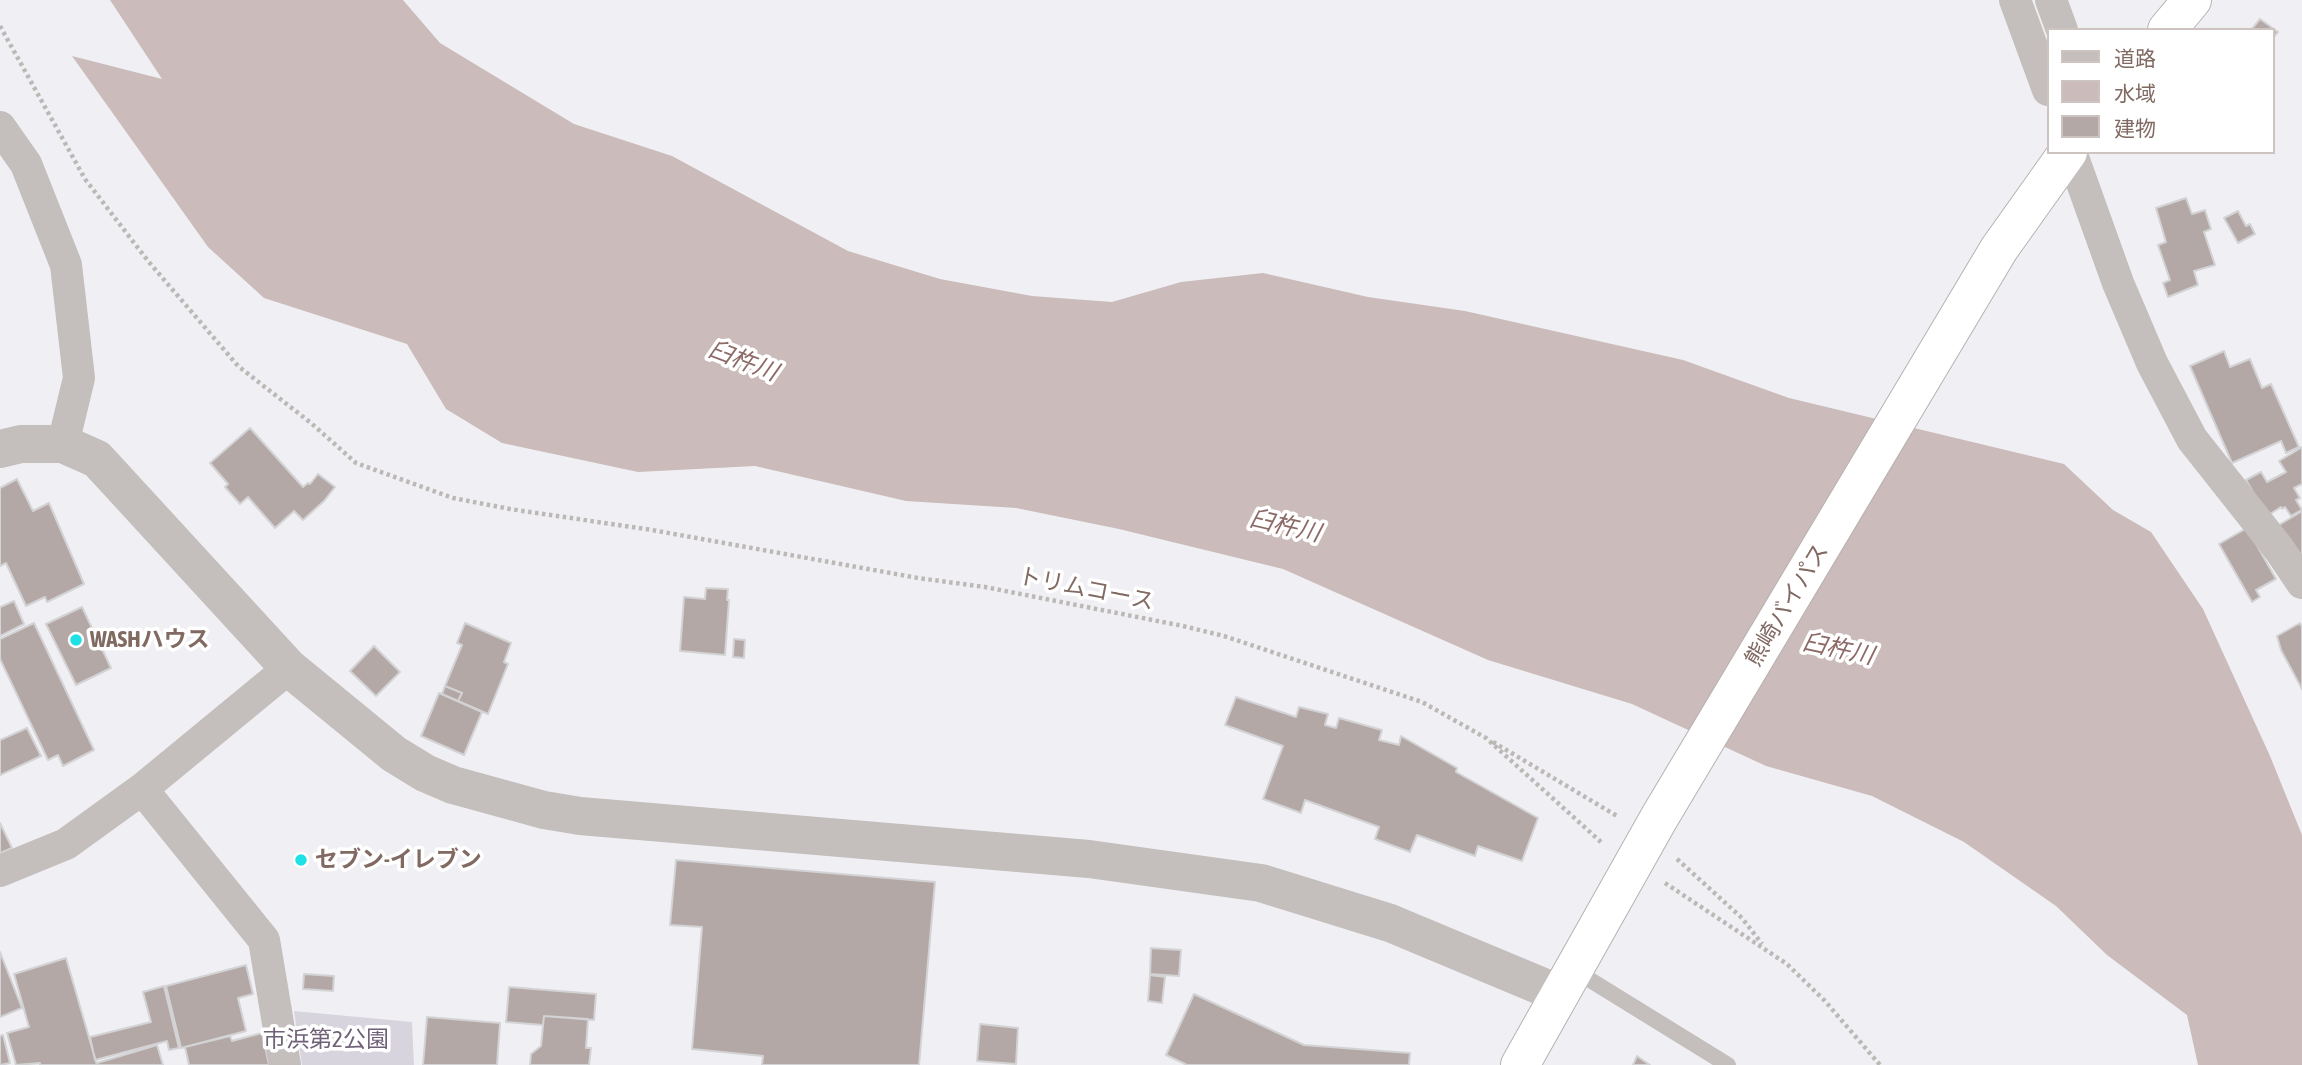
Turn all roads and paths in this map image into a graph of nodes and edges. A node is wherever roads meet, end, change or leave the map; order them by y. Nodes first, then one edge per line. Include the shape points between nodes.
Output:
1 (2015, 0) edge
2 (2051, 0) edge
3 (2192, 0) edge
4 (0, 26) edge
5 (2061, 28) edge
6 (2169, 28) edge
7 (2046, 85) edge
8 (0, 127) edge
9 (2065, 158) edge
10 (63, 444) junction
11 (0, 449) edge
12 (2302, 583) edge
13 (289, 668) junction
14 (1486, 738) junction
15 (142, 789) junction
16 (1643, 820) junction
17 (1601, 842) dead end
18 (1672, 855) dead end
19 (0, 871) edge
20 (1665, 883) dead end
21 (1765, 947) junction
22 (1566, 982) junction
23 (285, 1065) edge
24 (1520, 1065) edge
25 (1728, 1065) edge
26 (1880, 1065) edge

1 - 7 street
2 - 5 street
3 - 6 highway
4 - 14 path, トリムコース via 85,179 148,261 238,366 356,463 453,498 985,587 1182,625 1422,702
8 - 10 street via 26,164 66,265 79,378
9 - 12 street via 2152,363 2192,439
9 - 16 highway, 熊崎バイパス via 1999,249
10 - 11 street
10 - 13 street via 97,459
13 - 15 street
13 - 22 street via 394,754 425,773 491,797 580,816 1088,859 1261,883
14 - 16 path
14 - 17 path, トリムコース
15 - 19 street via 66,844
15 - 23 street via 264,940
16 - 22 highway, 熊崎バイパス
18 - 21 path via 1742,918
20 - 21 path
21 - 26 path via 1825,1000
22 - 24 highway, 熊崎バイパス
22 - 25 lane

